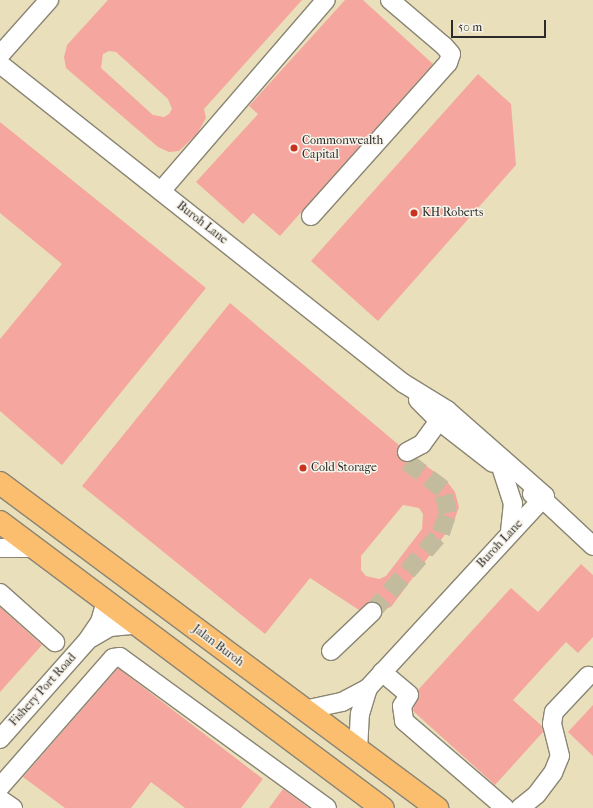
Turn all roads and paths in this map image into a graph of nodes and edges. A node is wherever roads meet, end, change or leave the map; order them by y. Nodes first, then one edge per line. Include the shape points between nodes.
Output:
1 (49, 0) edge
2 (326, 0) edge
3 (390, 0) edge
4 (0, 55) edge
5 (0, 64) edge
6 (161, 191) junction
7 (311, 216) dead end
8 (439, 414) junction
9 (409, 450) dead end
10 (502, 470) junction
11 (0, 483) edge
12 (544, 500) junction
13 (0, 522) edge
14 (510, 533) junction
15 (593, 546) edge
16 (0, 548) edge
17 (34, 548) junction
18 (0, 593) edge
19 (105, 604) junction
20 (372, 612) tunnel mouth
21 (134, 624) junction
22 (87, 641) junction
23 (54, 642) dead end
24 (331, 651) dead end
25 (382, 672) junction
26 (588, 676) dead end
27 (368, 688) junction
28 (304, 710) junction
29 (0, 739) edge
30 (358, 750) junction
31 (0, 787) edge
32 (0, 799) edge
33 (13, 808) edge
34 (327, 808) edge
35 (383, 808) edge
36 (437, 808) edge
37 (505, 808) edge
38 (520, 808) edge

1 - 4 street
2 - 6 street
3 - 7 street via 444,46 451,54 448,63
5 - 6 street, Buroh Lane
6 - 8 street, Buroh Lane
8 - 9 street via 422,444
8 - 10 street
8 - 12 street
10 - 12 street
10 - 14 street via 513,503
11 - 28 highway, Jalan Buroh
12 - 14 street, Buroh Lane
12 - 15 street
13 - 17 highway
14 - 25 street, Buroh Lane
16 - 17 street
17 - 19 highway
18 - 23 street
19 - 21 highway
19 - 22 street, Fishery Port Road via 100,622
20 - 24 street
21 - 22 street, Fishery Port Road via 110,628
21 - 35 highway
22 - 29 street, Fishery Port Road
25 - 27 street, Buroh Lane
25 - 37 street via 409,695 402,706 404,721
26 - 38 street via 554,712 552,724 560,756 553,773 537,794
27 - 28 street, Buroh Lane via 342,702
27 - 30 street, Buroh Lane via 360,714
28 - 30 highway, Jalan Buroh
30 - 36 highway, Jalan Buroh
31 - 34 street via 113,658 120,657
32 - 33 street

